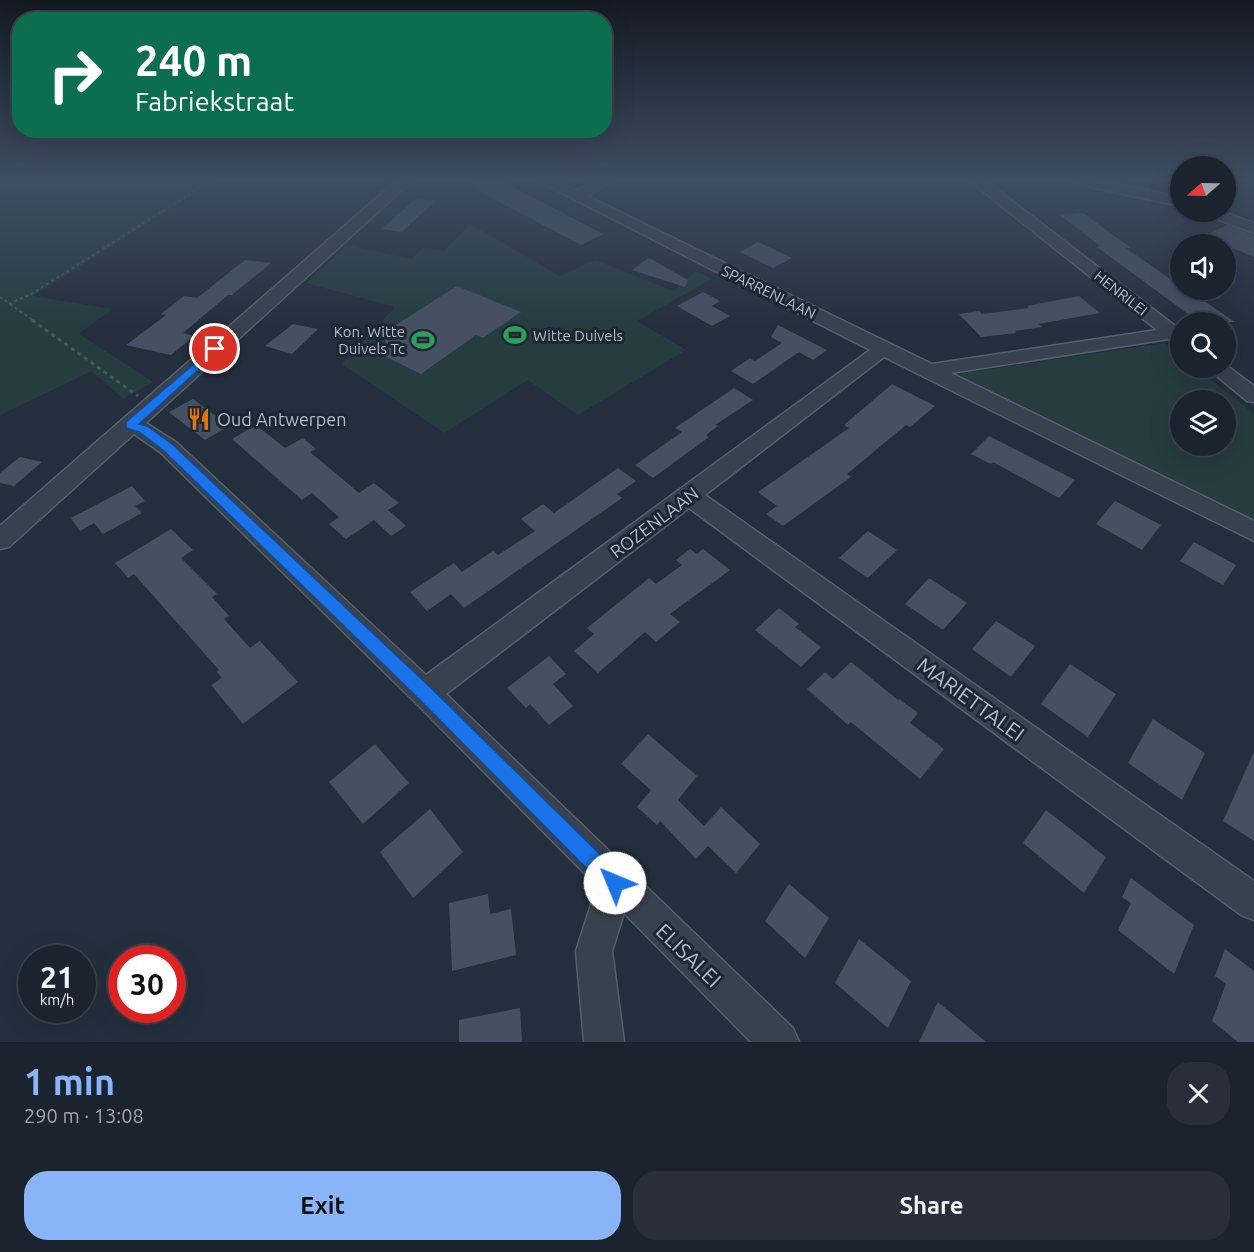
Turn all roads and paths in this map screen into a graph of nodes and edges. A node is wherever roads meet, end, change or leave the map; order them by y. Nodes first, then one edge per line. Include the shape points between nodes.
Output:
1 (133, 230) edge
2 (350, 230) edge
3 (643, 230) edge
4 (1040, 230) edge
5 (0, 297) edge
6 (9, 304) junction
7 (1170, 331) edge
8 (1170, 337) edge
9 (883, 349) junction
10 (928, 371) junction
11 (1230, 378) edge
12 (1254, 396) edge
13 (152, 404) junction
14 (130, 425) junction
15 (688, 496) junction
16 (1254, 532) edge
17 (0, 540) edge
18 (425, 693) junction
19 (615, 883) junction
20 (1254, 902) edge
21 (604, 1042) edge
22 (779, 1042) edge

1 - 6 path
2 - 13 street
3 - 9 street, SPARRENLAAN
4 - 7 street, HENRILEI
5 - 6 path
6 - 13 path
8 - 10 street
9 - 10 street, SPARRENLAAN
9 - 15 street, ROZENLAAN
10 - 16 street, SPARRENLAAN
11 - 12 street
13 - 14 street
14 - 17 street
14 - 18 street, ELISALEI via 143,429 168,447
15 - 18 street, ROZENLAAN
15 - 20 street, MARIETTALEI
18 - 19 street, ELISALEI
19 - 21 street via 594,951
19 - 22 street, ELISALEI

